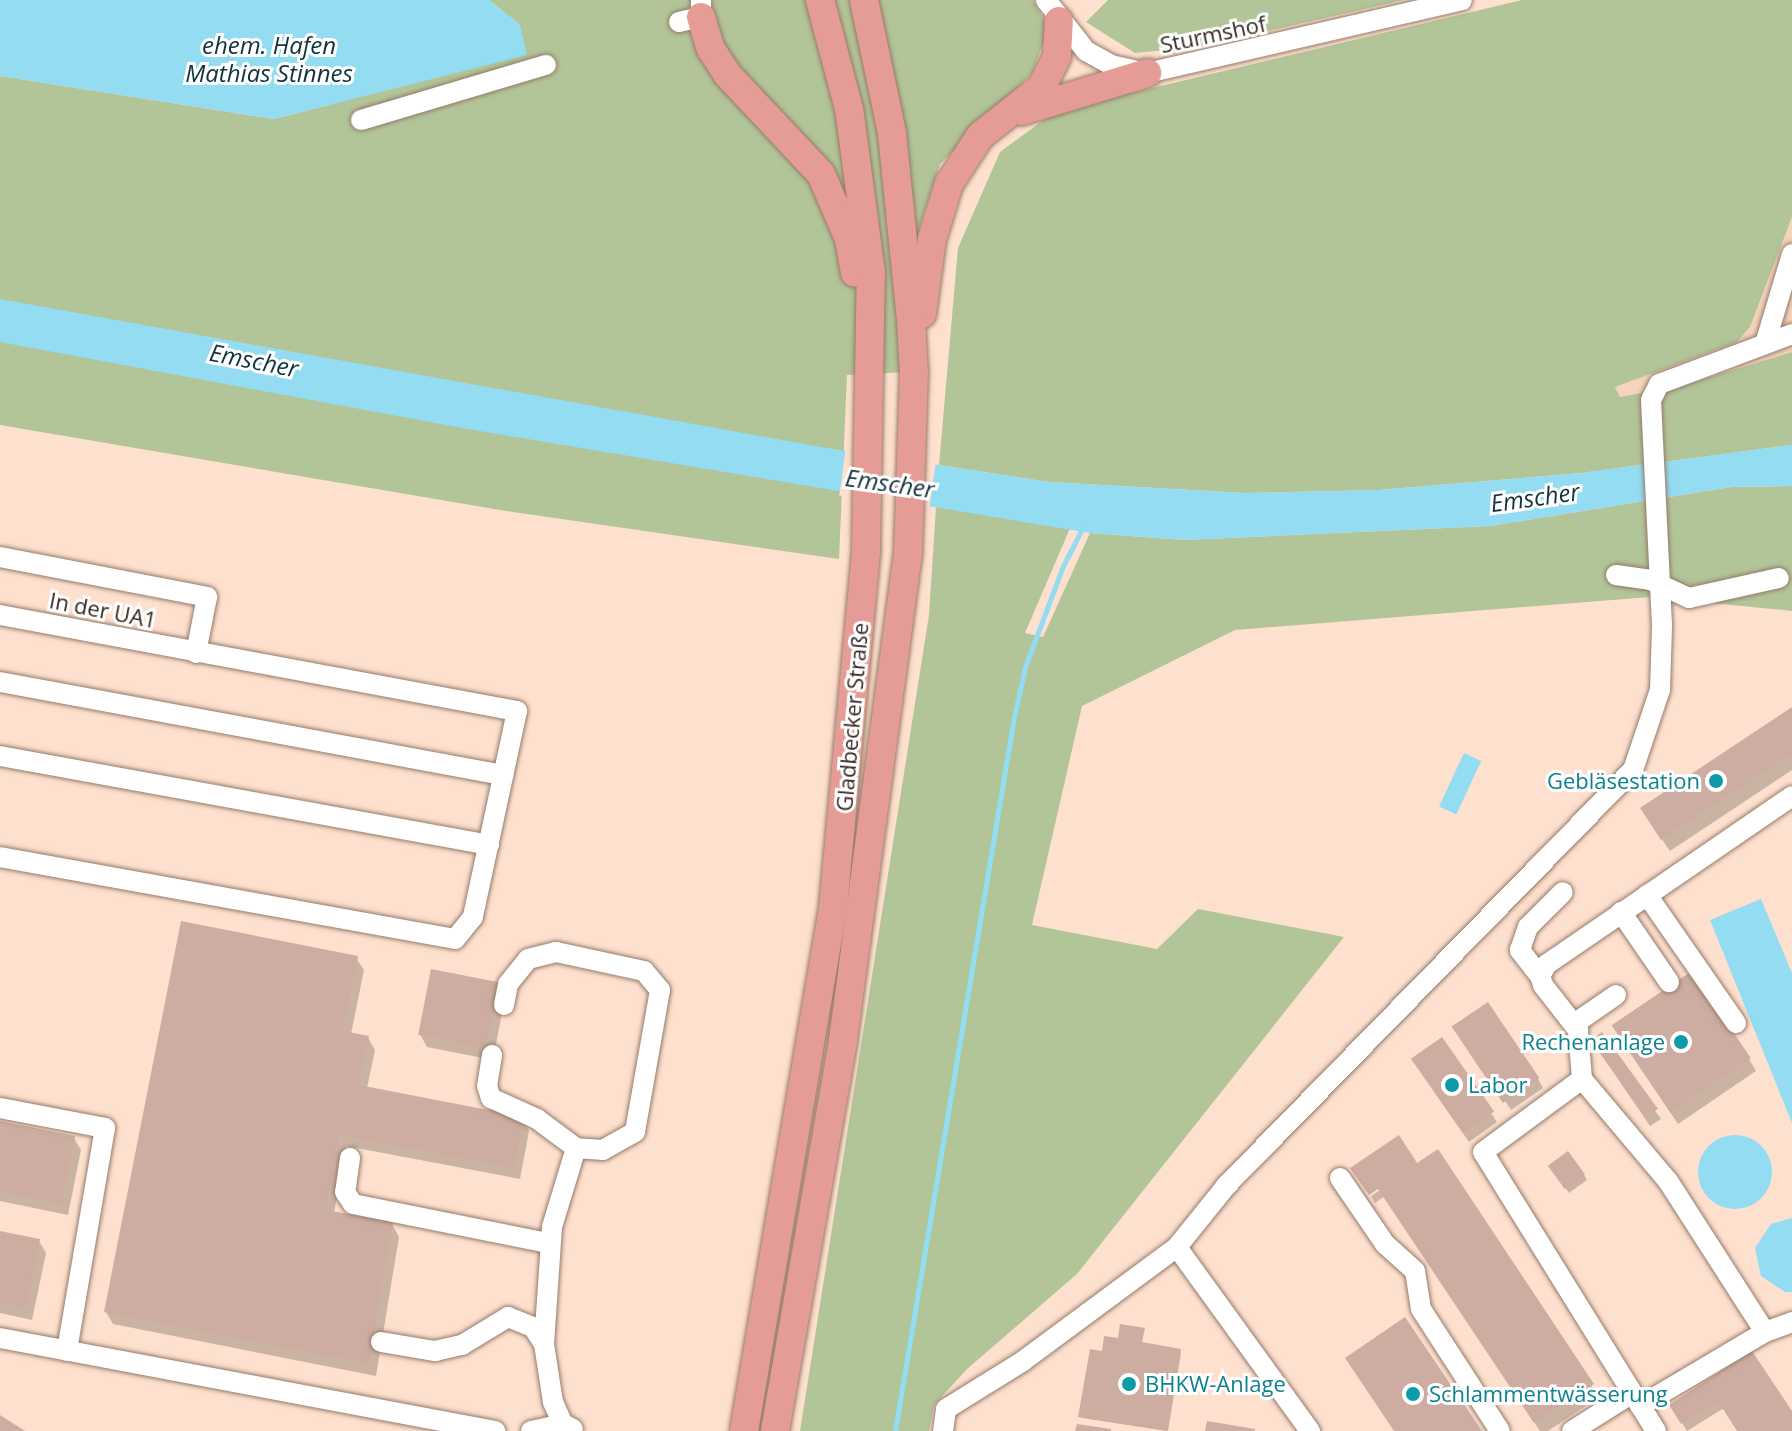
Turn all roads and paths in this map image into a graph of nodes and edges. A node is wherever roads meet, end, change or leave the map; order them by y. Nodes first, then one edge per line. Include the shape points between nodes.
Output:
1 (820, 0) edge
2 (864, 0) edge
3 (1462, 0) edge
4 (1052, 10) edge
5 (694, 13) edge
6 (546, 65) dead end
7 (1147, 73) junction
8 (1010, 114) junction
9 (361, 120) dead end
10 (1792, 254) edge
11 (1792, 334) edge
12 (1765, 344) junction
13 (914, 374) junction
14 (871, 419) junction
15 (0, 557) edge
16 (1616, 575) dead end
17 (1779, 578) dead end
18 (1660, 584) junction
19 (0, 615) edge
20 (196, 653) junction
21 (0, 682) edge
22 (0, 756) edge
23 (503, 775) junction
24 (1792, 796) edge
25 (489, 845) junction
26 (0, 857) edge
27 (1563, 892) dead end
28 (1647, 895) junction
29 (1621, 912) junction
30 (1540, 976) junction
31 (1669, 982) dead end
32 (1616, 995) dead end
33 (504, 1005) dead end
34 (1736, 1023) dead end
35 (1574, 1024) junction
36 (492, 1055) dead end
37 (1582, 1079) junction
38 (0, 1108) edge
39 (576, 1148) junction
40 (350, 1158) dead end
41 (1340, 1178) dead end
42 (549, 1243) junction
43 (1177, 1247) junction
44 (1792, 1322) edge
45 (1765, 1332) junction
46 (0, 1338) edge
47 (381, 1342) dead end
48 (544, 1344) junction
49 (67, 1351) junction
50 (1635, 1400) junction
51 (569, 1427) edge
52 (495, 1431) edge
53 (531, 1431) edge
54 (744, 1431) edge
55 (775, 1431) edge
56 (943, 1431) edge
57 (1310, 1431) edge
58 (1500, 1431) edge
59 (1572, 1431) edge
60 (1656, 1431) edge

1 - 14 highway, Gladbecker Straße via 843,79 864,202 871,273
2 - 13 highway, Gladbecker Straße via 892,133
3 - 7 street, Sturmshof
4 - 7 street, Sturmshof via 1099,59
4 - 8 highway via 1051,72
5 - 14 highway via 727,74 802,148 836,203 857,282
6 - 9 street
7 - 8 highway
8 - 13 highway via 968,150 942,200
10 - 12 street
11 - 12 street
12 - 18 street via 1659,384 1651,400
13 - 55 highway, Gladbecker Straße via 908,553 843,1040
14 - 54 highway, Gladbecker Straße via 866,549 833,908
15 - 20 street via 207,597
16 - 18 street
17 - 18 street via 1689,598
18 - 43 street via 1660,690 1633,770 1226,1186
19 - 20 street, In der UA1
20 - 23 street, In der UA1 via 517,711
21 - 23 street
22 - 25 street
23 - 25 street
24 - 28 street
25 - 26 street via 473,917 455,939
27 - 30 street via 1528,927 1520,950
28 - 29 street
28 - 34 street
29 - 30 street via 1547,964
29 - 31 street
30 - 35 street
32 - 35 street
33 - 39 street via 508,984 528,959 556,952 644,971 660,990 635,1132 603,1150
35 - 37 street
36 - 39 street via 487,1086 491,1098 537,1119
37 - 45 street via 1668,1181
37 - 50 street via 1483,1152
38 - 49 street via 105,1128
39 - 42 street
40 - 42 street via 345,1192 353,1204
41 - 58 street via 1385,1244 1415,1271 1421,1309
42 - 48 street
43 - 56 street via 1023,1361 946,1409
43 - 57 street
44 - 45 street
45 - 50 street
46 - 49 street
47 - 48 street via 435,1351 462,1345 508,1317 533,1327
48 - 51 street via 553,1402
49 - 52 street
50 - 59 street
50 - 60 street
51 - 53 street

